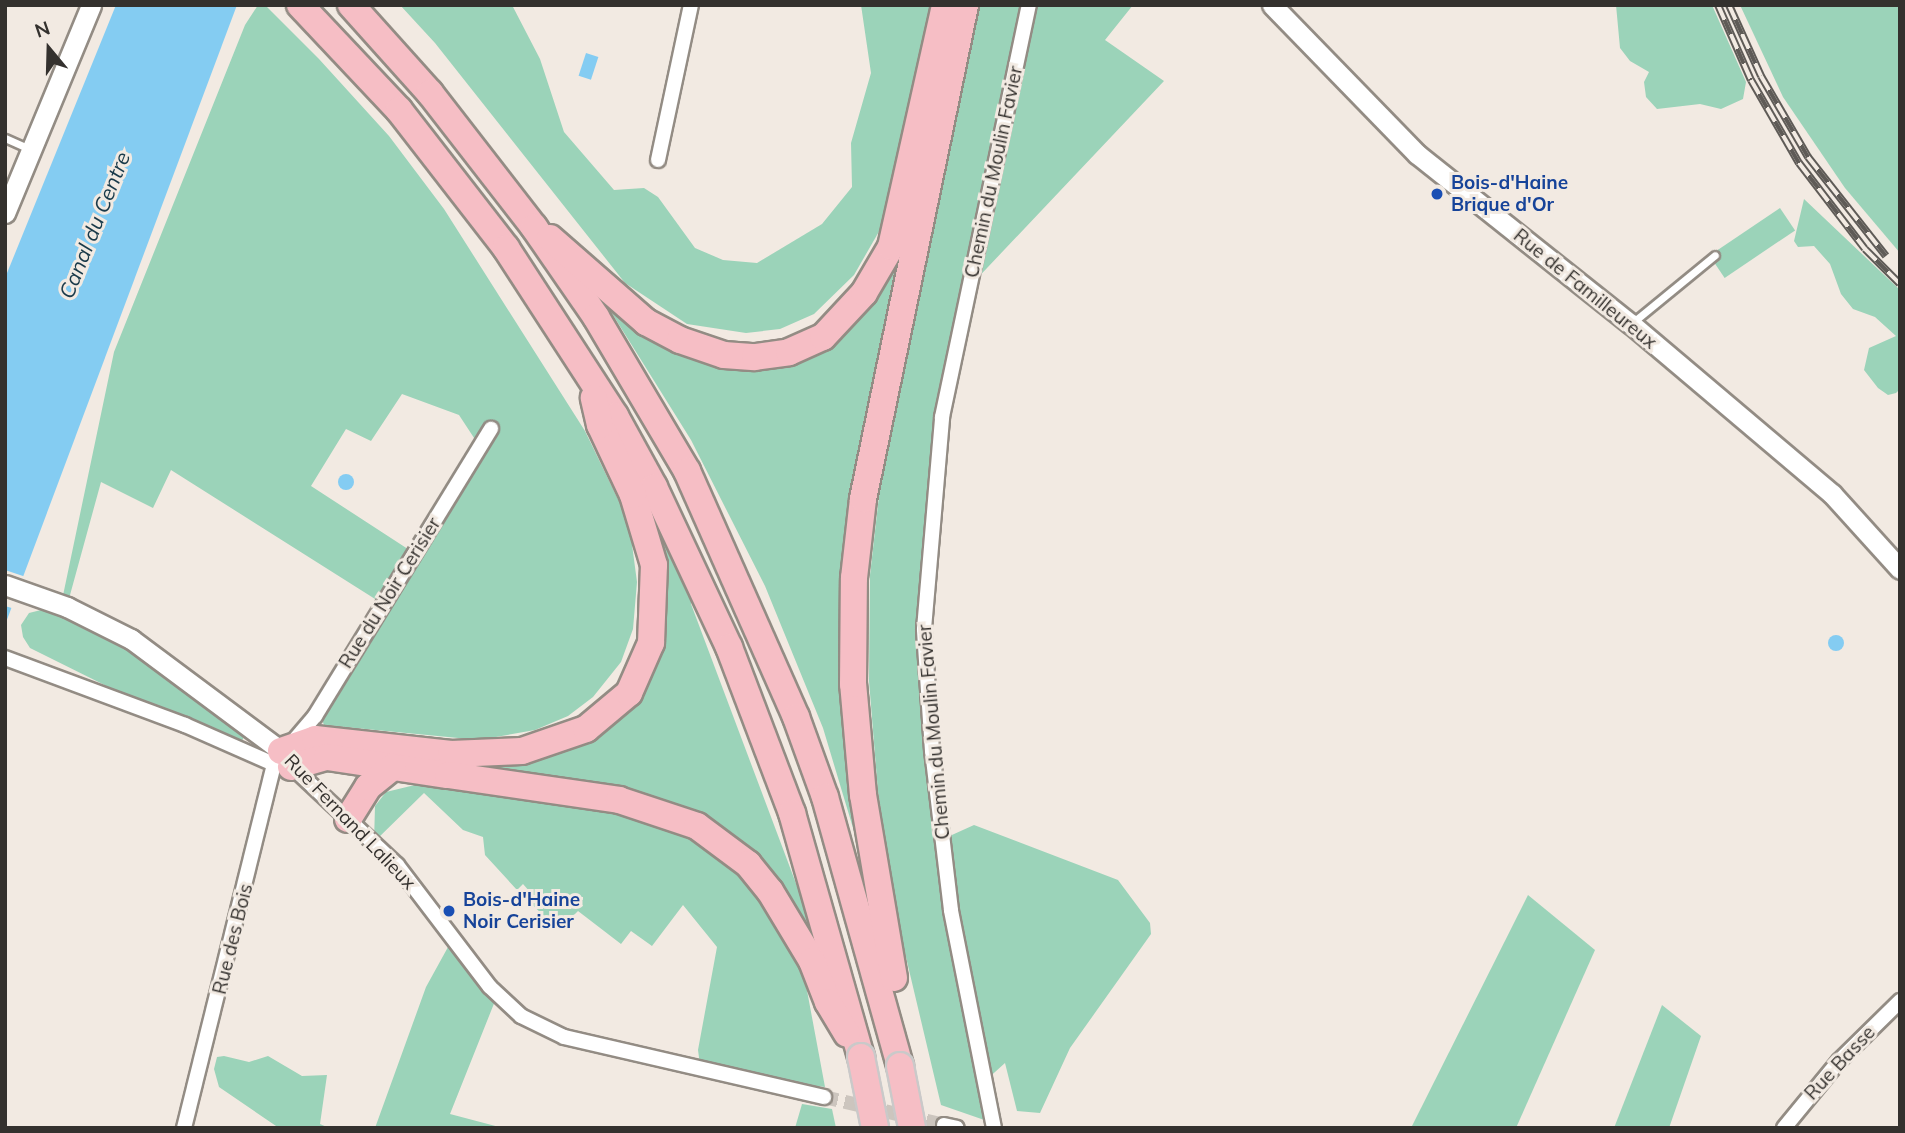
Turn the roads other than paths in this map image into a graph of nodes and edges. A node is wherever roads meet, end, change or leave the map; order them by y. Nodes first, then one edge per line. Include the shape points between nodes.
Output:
1 (92, 5) edge
2 (300, 5) edge
3 (351, 5) edge
4 (691, 5) edge
5 (945, 5) edge
6 (965, 5) edge
7 (1029, 5) edge
8 (1272, 5) edge
9 (5, 138) edge
10 (31, 150) junction
11 (658, 160) dead end
12 (5, 213) edge
13 (534, 227) junction
14 (1715, 255) dead end
15 (1631, 324) junction
16 (588, 373) junction
17 (491, 429) dead end
18 (1900, 569) edge
19 (5, 585) edge
20 (5, 658) edge
21 (282, 761) junction
22 (393, 767) junction
23 (348, 819) junction
24 (1900, 1001) edge
25 (860, 1057) junction
26 (900, 1066) junction
27 (824, 1097) tunnel mouth
28 (184, 1128) edge
29 (875, 1128) edge
30 (912, 1128) edge
31 (994, 1128) edge
32 (1784, 1128) edge

1 - 10 street
2 - 16 highway via 399,110 464,192
3 - 13 highway via 430,93
4 - 11 street
5 - 13 highway via 891,247 864,293 823,337 789,352 755,357 724,355 680,340 646,322 574,255
6 - 26 highway via 863,499 854,578 853,684 863,795 904,1023
7 - 31 street, Chemin du Moulin Favier via 942,417 924,629 932,751 951,910
8 - 15 street, Rue de Familleureux via 1417,154
9 - 10 lane
10 - 12 street
13 - 26 highway via 596,317 681,460 764,637 825,797
14 - 15 lane
15 - 18 street, Rue de Familleureux via 1832,494
16 - 21 highway via 600,425 633,495 654,565 651,643 629,693 586,729 522,751 451,754 315,739
16 - 25 highway via 654,487 729,647 792,813
17 - 21 street, Rue du Noir Cerisier via 315,716
19 - 21 street, Rue Fernand Lalieux via 61,605 148,650
20 - 21 street, Rue Fernand Lalieux
21 - 22 highway via 318,757
21 - 23 street, Rue Fernand Lalieux
21 - 28 street, Rue des Bois
22 - 23 highway via 368,787
22 - 25 highway via 619,800 697,826 748,864 770,891
23 - 27 street, Rue Fernand Lalieux via 397,865 497,996 530,1021 564,1037
24 - 32 street, Rue Basse via 1832,1070
25 - 29 highway, bridge
26 - 30 highway, bridge

